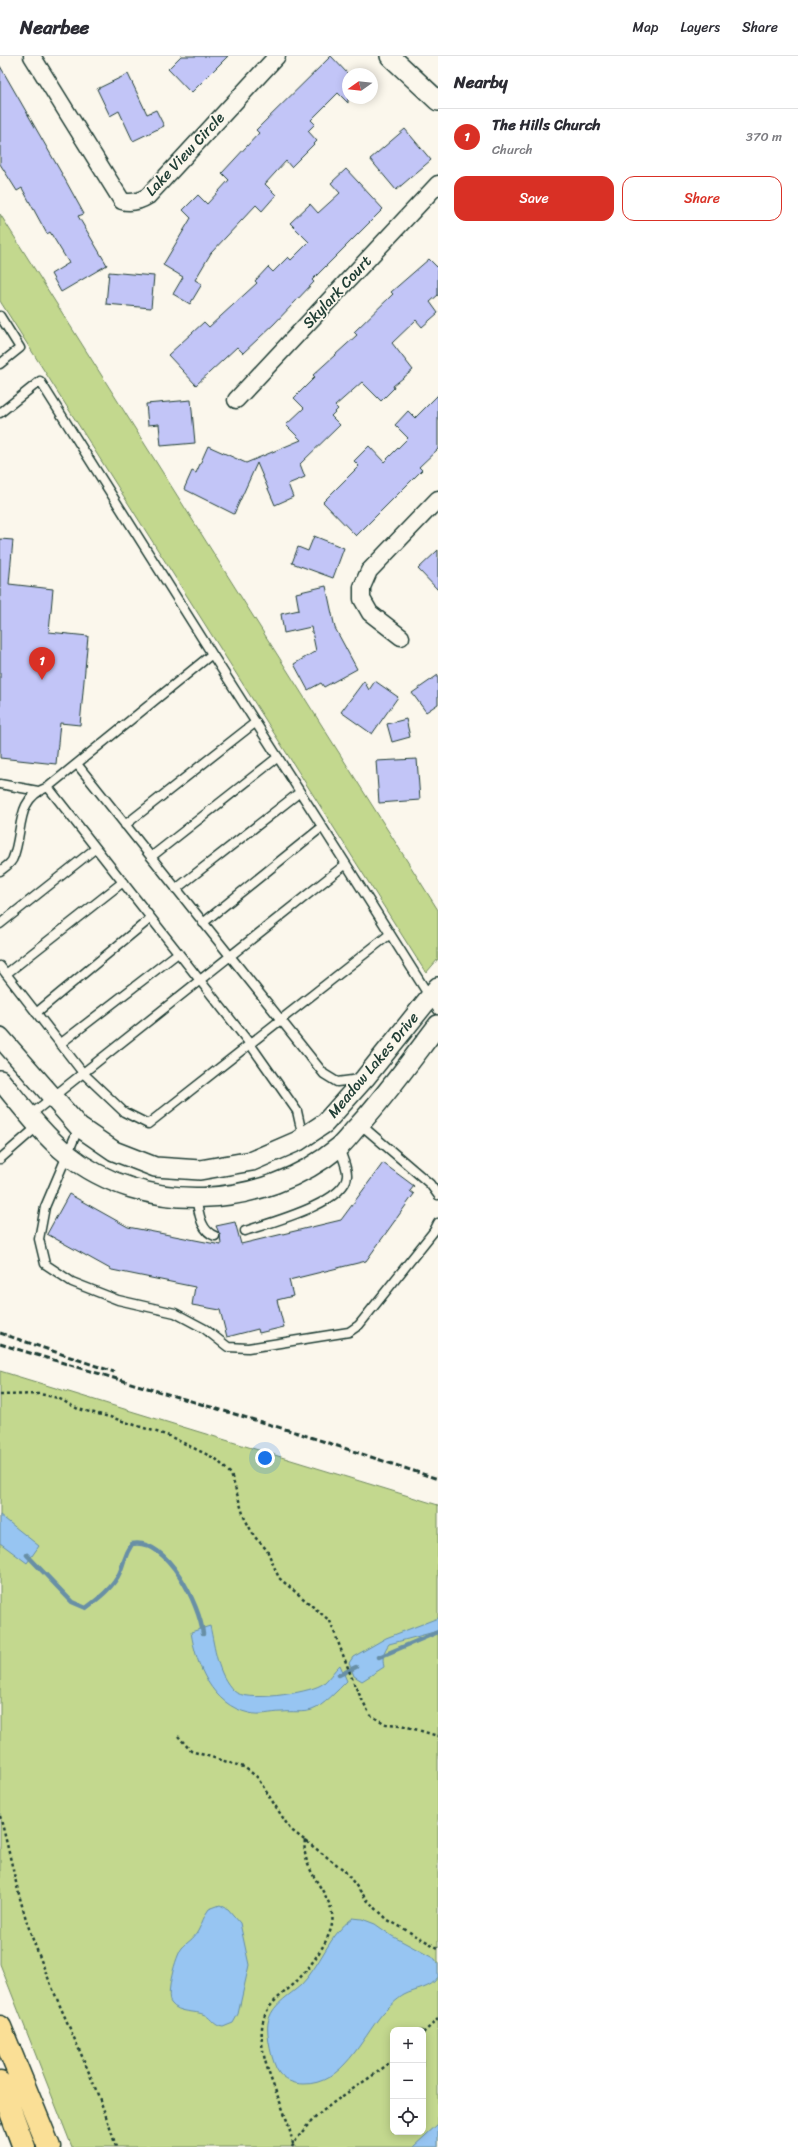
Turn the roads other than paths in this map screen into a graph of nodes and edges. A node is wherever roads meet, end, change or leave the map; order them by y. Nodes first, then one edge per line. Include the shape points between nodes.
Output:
1 (32, 56) edge
2 (276, 56) edge
3 (390, 56) edge
4 (438, 101) edge
5 (438, 184) edge
6 (0, 316) edge
7 (0, 364) edge
8 (236, 400) dead end
9 (0, 413) edge
10 (438, 499) edge
11 (401, 638) dead end
12 (212, 654) junction
13 (256, 722) junction
14 (278, 756) junction
15 (77, 764) junction
16 (0, 784) edge
17 (48, 787) junction
18 (38, 790) junction
19 (300, 792) junction
20 (125, 825) junction
21 (322, 827) junction
22 (96, 848) junction
23 (151, 857) junction
24 (346, 864) junction
25 (0, 871) edge
26 (123, 882) junction
27 (176, 889) junction
28 (151, 918) junction
29 (203, 923) junction
30 (0, 924) edge
31 (390, 934) junction
32 (178, 953) junction
33 (230, 956) junction
34 (0, 966) edge
35 (6, 974) junction
36 (200, 980) junction
37 (435, 998) edge
38 (36, 1013) junction
39 (281, 1020) junction
40 (438, 1025) edge
41 (0, 1036) edge
42 (60, 1044) junction
43 (250, 1044) junction
44 (83, 1073) junction
45 (365, 1078) junction
46 (0, 1080) edge
47 (53, 1097) junction
48 (34, 1120) junction
49 (360, 1124) junction
50 (79, 1127) junction
51 (303, 1138) junction
52 (339, 1147) junction
53 (67, 1154) junction
54 (0, 1159) edge
55 (438, 1195) edge
56 (196, 1198) junction
57 (438, 1223) edge
58 (245, 1231) dead end
59 (215, 1236) dead end
60 (0, 2027) edge
61 (0, 2083) edge
62 (24, 2147) edge
63 (49, 2147) edge

1 - 2 street, Lake View Circle via 122,201 128,203 140,201 148,196
3 - 4 street
5 - 8 street, Skylark Court
6 - 7 lane via 20,348
9 - 12 lane via 40,381
10 - 11 street via 369,571 362,588 362,599 370,613
12 - 13 lane
12 - 15 lane
13 - 14 lane
13 - 20 lane
14 - 19 lane
14 - 23 lane
15 - 17 lane
15 - 20 lane
16 - 18 lane
17 - 18 lane
17 - 22 lane
18 - 25 lane via 24,807 13,860
19 - 21 lane
19 - 27 lane
20 - 23 lane
21 - 24 lane
21 - 29 lane
22 - 26 lane
22 - 30 lane
23 - 27 lane
24 - 31 lane
24 - 33 lane
26 - 28 lane
26 - 35 lane
27 - 29 lane
28 - 32 lane
28 - 38 lane
29 - 33 lane
31 - 37 lane
31 - 39 lane
32 - 36 lane
32 - 42 lane
33 - 36 lane
33 - 39 lane
34 - 35 lane
35 - 38 lane
36 - 43 lane
36 - 44 lane
37 - 45 street, Meadow Lakes Drive
38 - 42 lane
39 - 43 lane
39 - 45 lane via 324,1074 337,1082
40 - 49 street, Meadow Lakes Drive
41 - 47 street, Meadow Lakes Drive
42 - 44 lane
43 - 44 lane via 148,1124 124,1112
43 - 51 lane via 297,1111
44 - 47 lane
45 - 51 street, Meadow Lakes Drive via 325,1123
46 - 48 street, Meadow Lakes Drive
47 - 48 lane
47 - 50 street, Meadow Lakes Drive
48 - 53 street, Meadow Lakes Drive
48 - 54 lane
49 - 52 street, Meadow Lakes Drive
49 - 55 lane via 430,1184
50 - 51 street, Meadow Lakes Drive via 114,1151 154,1167 196,1170 252,1161
50 - 53 lane
52 - 56 street, Meadow Lakes Drive via 275,1184
52 - 58 lane via 348,1175 344,1187 337,1194 309,1209
53 - 56 street, Meadow Lakes Drive via 115,1184 150,1194
53 - 57 lane via 45,1207 39,1239 45,1264 72,1282 118,1300 175,1313 205,1328 228,1347 248,1348 349,1332 359,1325
56 - 59 lane via 201,1221 210,1234
60 - 63 highway
61 - 62 highway

